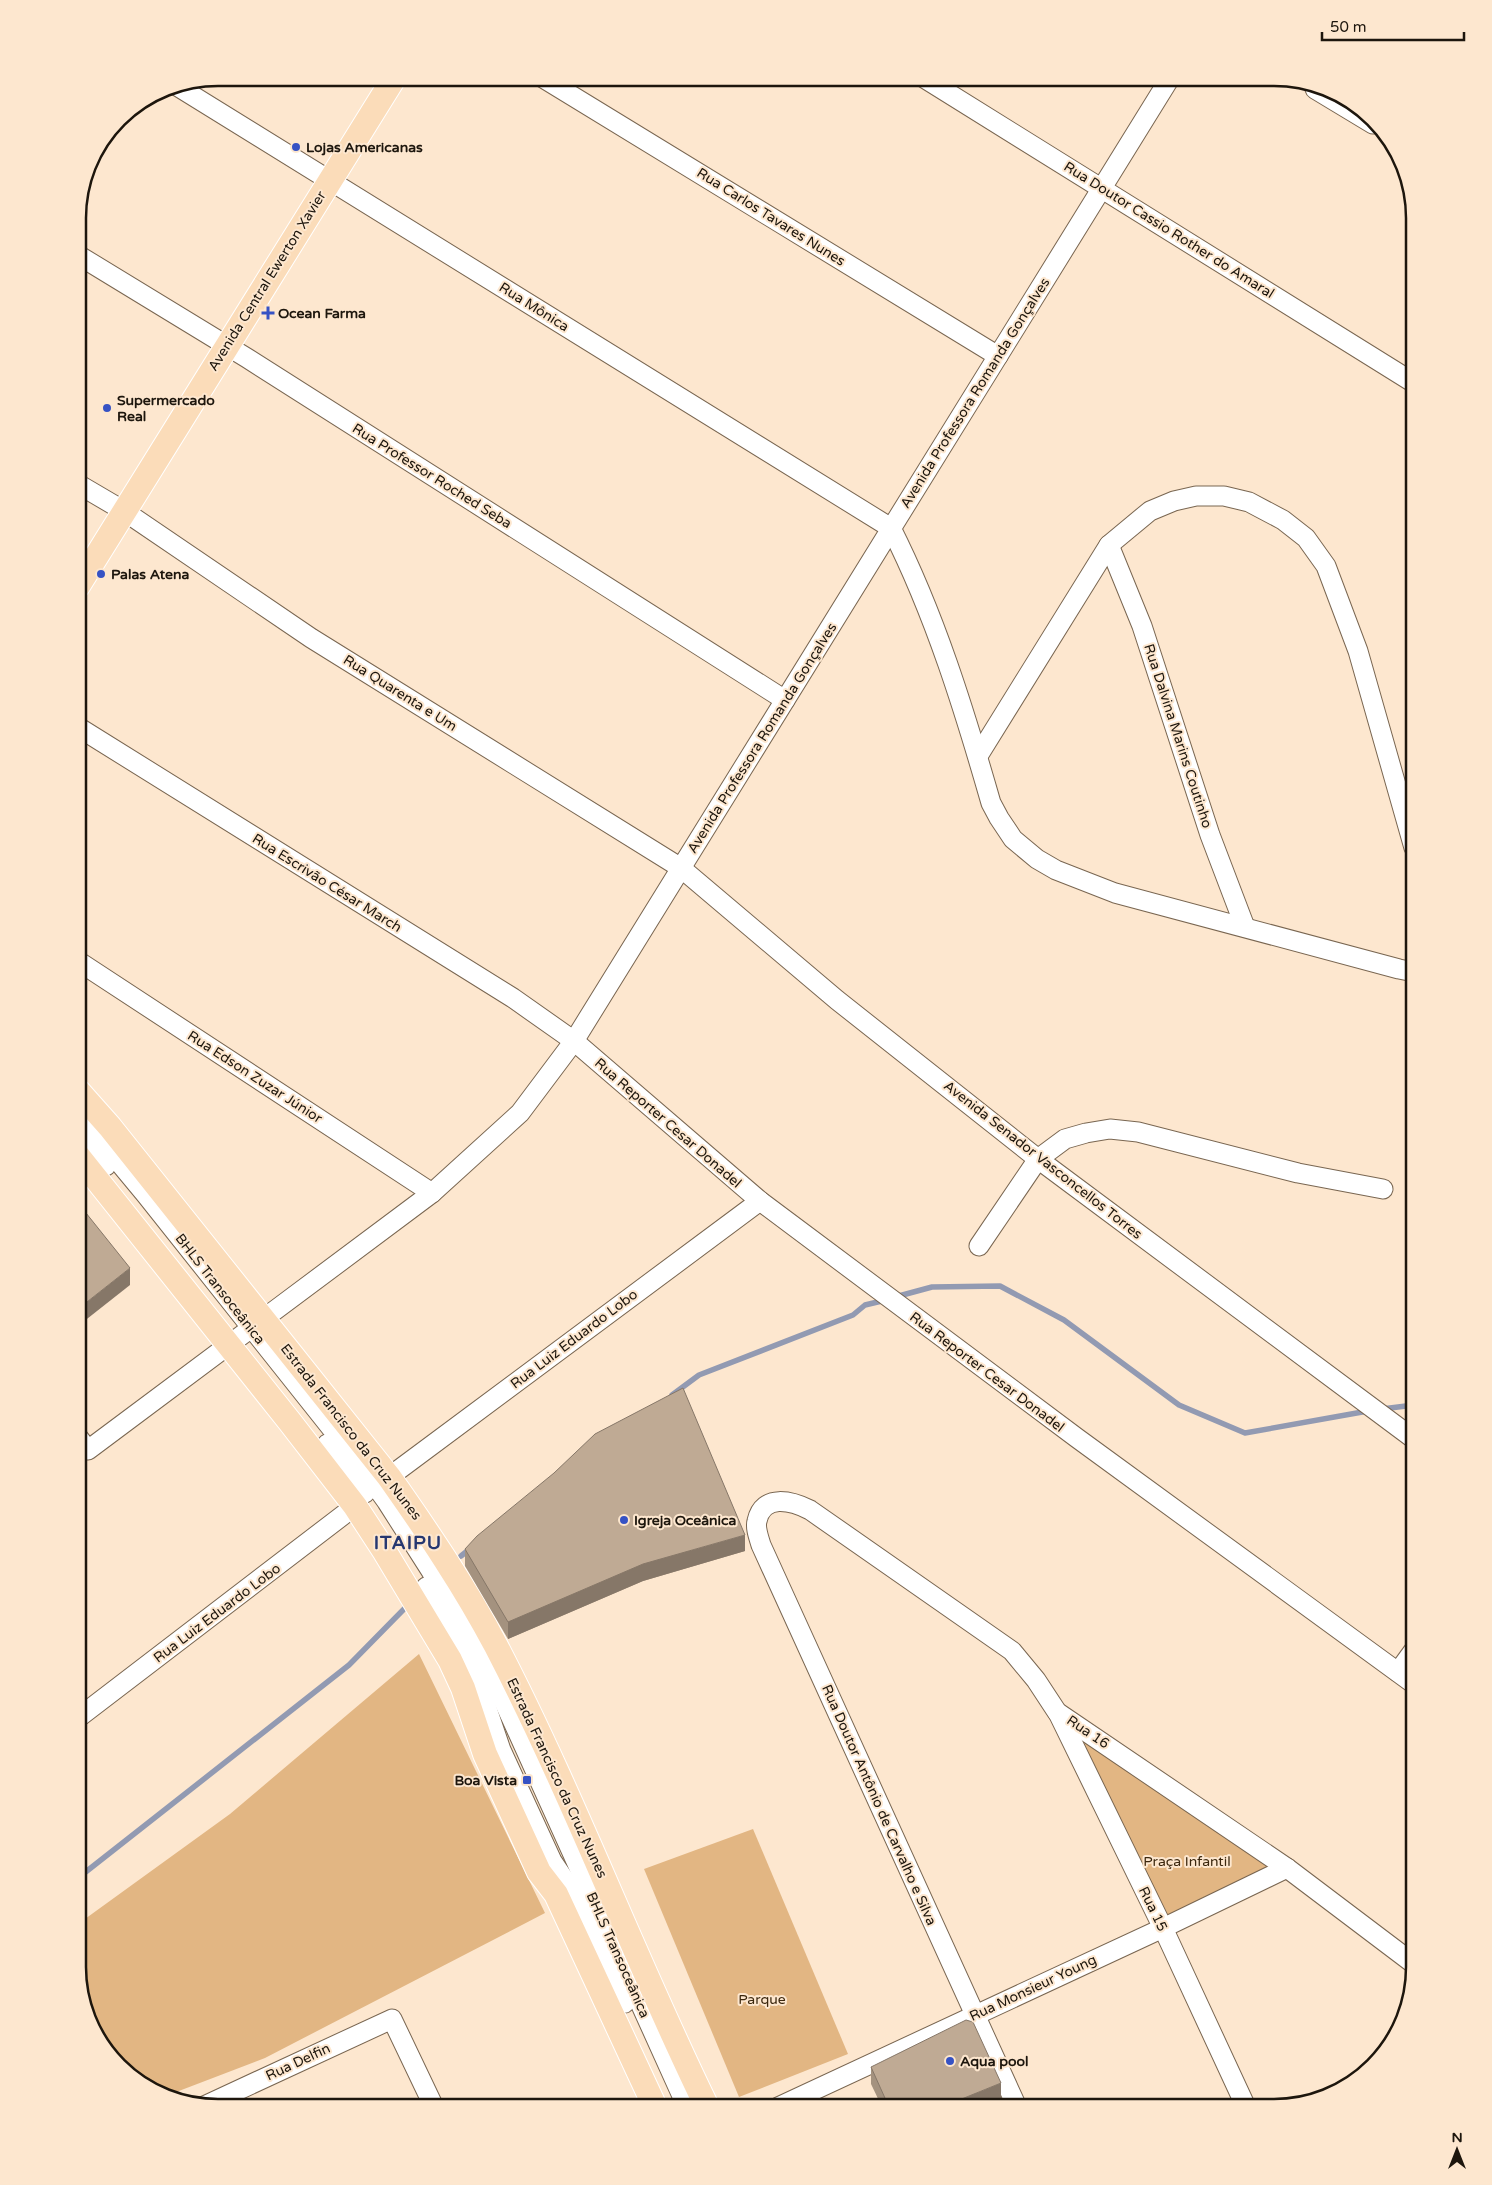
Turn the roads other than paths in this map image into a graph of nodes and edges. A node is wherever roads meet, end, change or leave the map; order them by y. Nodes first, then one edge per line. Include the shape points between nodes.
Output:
1 (389, 86) edge
2 (557, 86) edge
3 (938, 87) edge
4 (1165, 87) edge
5 (185, 91) edge
6 (330, 180) junction
7 (1102, 188) junction
8 (87, 261) edge
9 (226, 346) junction
10 (998, 356) junction
11 (1406, 378) edge
12 (87, 489) edge
13 (124, 511) junction
14 (891, 528) junction
15 (1109, 546) junction
16 (87, 572) edge
17 (785, 700) junction
18 (87, 732) edge
19 (978, 756) junction
20 (1406, 820) edge
21 (681, 868) junction
22 (1245, 928) junction
23 (87, 967) edge
24 (1406, 970) edge
25 (574, 1041) junction
26 (86, 1101) edge
27 (86, 1124) edge
28 (86, 1145) edge
29 (1038, 1159) junction
30 (86, 1165) edge
31 (1383, 1189) dead end
32 (432, 1193) junction
33 (760, 1201) junction
34 (979, 1246) dead end
35 (247, 1332) junction
36 (1406, 1434) edge
37 (86, 1441) edge
38 (389, 1477) junction
39 (770, 1503) joint
40 (355, 1506) junction
41 (1406, 1661) edge
42 (1398, 1672) junction
43 (1406, 1678) edge
44 (86, 1712) edge
45 (1057, 1712) junction
46 (1287, 1868) junction
47 (1163, 1928) junction
48 (1406, 1958) edge
49 (975, 2014) junction
50 (229, 2098) edge
51 (430, 2098) edge
52 (651, 2098) edge
53 (670, 2098) edge
54 (683, 2098) edge
55 (703, 2098) edge
56 (796, 2099) edge
57 (1013, 2099) edge
58 (1242, 2099) edge

1 - 6 main road, Avenida Central Ewerton Xavier
2 - 10 street, Rua Carlos Tavares Nunes
3 - 7 street, Rua Doutor Cassio Rother do Amaral
4 - 7 street, Avenida Professora Romanda Gonçalves
5 - 6 street, Rua Mônica
6 - 9 main road, Avenida Central Ewerton Xavier
6 - 14 street, Rua Mônica
7 - 10 street, Avenida Professora Romanda Gonçalves
7 - 11 street, Rua Doutor Cassio Rother do Amaral
8 - 9 street, Rua Professor Roched Seba
9 - 13 main road, Avenida Central Ewerton Xavier
9 - 17 street, Rua Professor Roched Seba
10 - 14 street, Avenida Professora Romanda Gonçalves
12 - 13 street, Rua Quarenta e Um
13 - 16 main road, Avenida Central Ewerton Xavier
13 - 21 street, Rua Quarenta e Um via 312,638
14 - 17 street, Avenida Professora Romanda Gonçalves
14 - 19 street via 932,619
15 - 19 street
15 - 20 street via 1150,511 1196,496 1224,496 1249,502 1306,538 1326,566 1355,643
15 - 22 street, Rua Dalvina Marins Coutinho via 1142,626 1210,835
17 - 21 street, Avenida Professora Romanda Gonçalves
18 - 25 street, Rua Escrivão César March via 513,998
19 - 22 street via 999,818 1036,859 1115,893
21 - 25 street, Avenida Professora Romanda Gonçalves
21 - 29 street, Avenida Senador Vasconcellos Torres via 837,1000
22 - 24 street
23 - 32 street, Rua Edson Zuzar Júnior
25 - 32 street, Avenida Professora Romanda Gonçalves via 520,1113
25 - 33 street, Rua Reporter Cesar Donadel
26 - 35 main road, Estrada Francisco da Cruz Nunes via 110,1127
27 - 35 street, BHLS Transoceânica via 146,1195
28 - 35 street, BHLS Transoceânica
29 - 31 street via 1065,1140 1086,1132 1110,1129 1138,1132 1298,1173
29 - 34 street
29 - 36 street, Avenida Senador Vasconcellos Torres
30 - 35 main road, Estrada Francisco da Cruz Nunes
32 - 35 street, Avenida Professora Romanda Gonçalves
33 - 38 street, Rua Luiz Eduardo Lobo
33 - 42 street, Rua Reporter Cesar Donadel
35 - 37 street, Avenida Professora Romanda Gonçalves
35 - 38 main road, Estrada Francisco da Cruz Nunes
35 - 40 main road, Estrada Francisco da Cruz Nunes
35 - 53 street, BHLS Transoceânica via 367,1495 414,1565 457,1641 479,1684 501,1750 546,1849 577,1898
35 - 54 street, BHLS Transoceânica via 387,1502 469,1634 513,1720
38 - 55 main road, Estrada Francisco da Cruz Nunes via 420,1520 496,1646
39 - 45 street, Rua 16 via 785,1500 810,1510 1012,1651
39 - 49 street, Rua Doutor Antônio de Carvalho e Silva via 756,1522 761,1545
40 - 44 street, Rua Luiz Eduardo Lobo
40 - 52 main road, Estrada Francisco da Cruz Nunes via 450,1660 485,1754 539,1872 556,1894
41 - 42 street
42 - 43 street, Rua Reporter Cesar Donadel
45 - 46 street, Rua 16
45 - 47 street, Rua 15
46 - 47 street, Rua Monsieur Young
46 - 48 street, Rua 16
47 - 49 street, Rua Monsieur Young
47 - 58 street, Rua 15
49 - 56 street, Rua Monsieur Young
49 - 57 street, Rua Doutor Antônio de Carvalho e Silva
50 - 51 street, Rua Delfin via 392,2019

